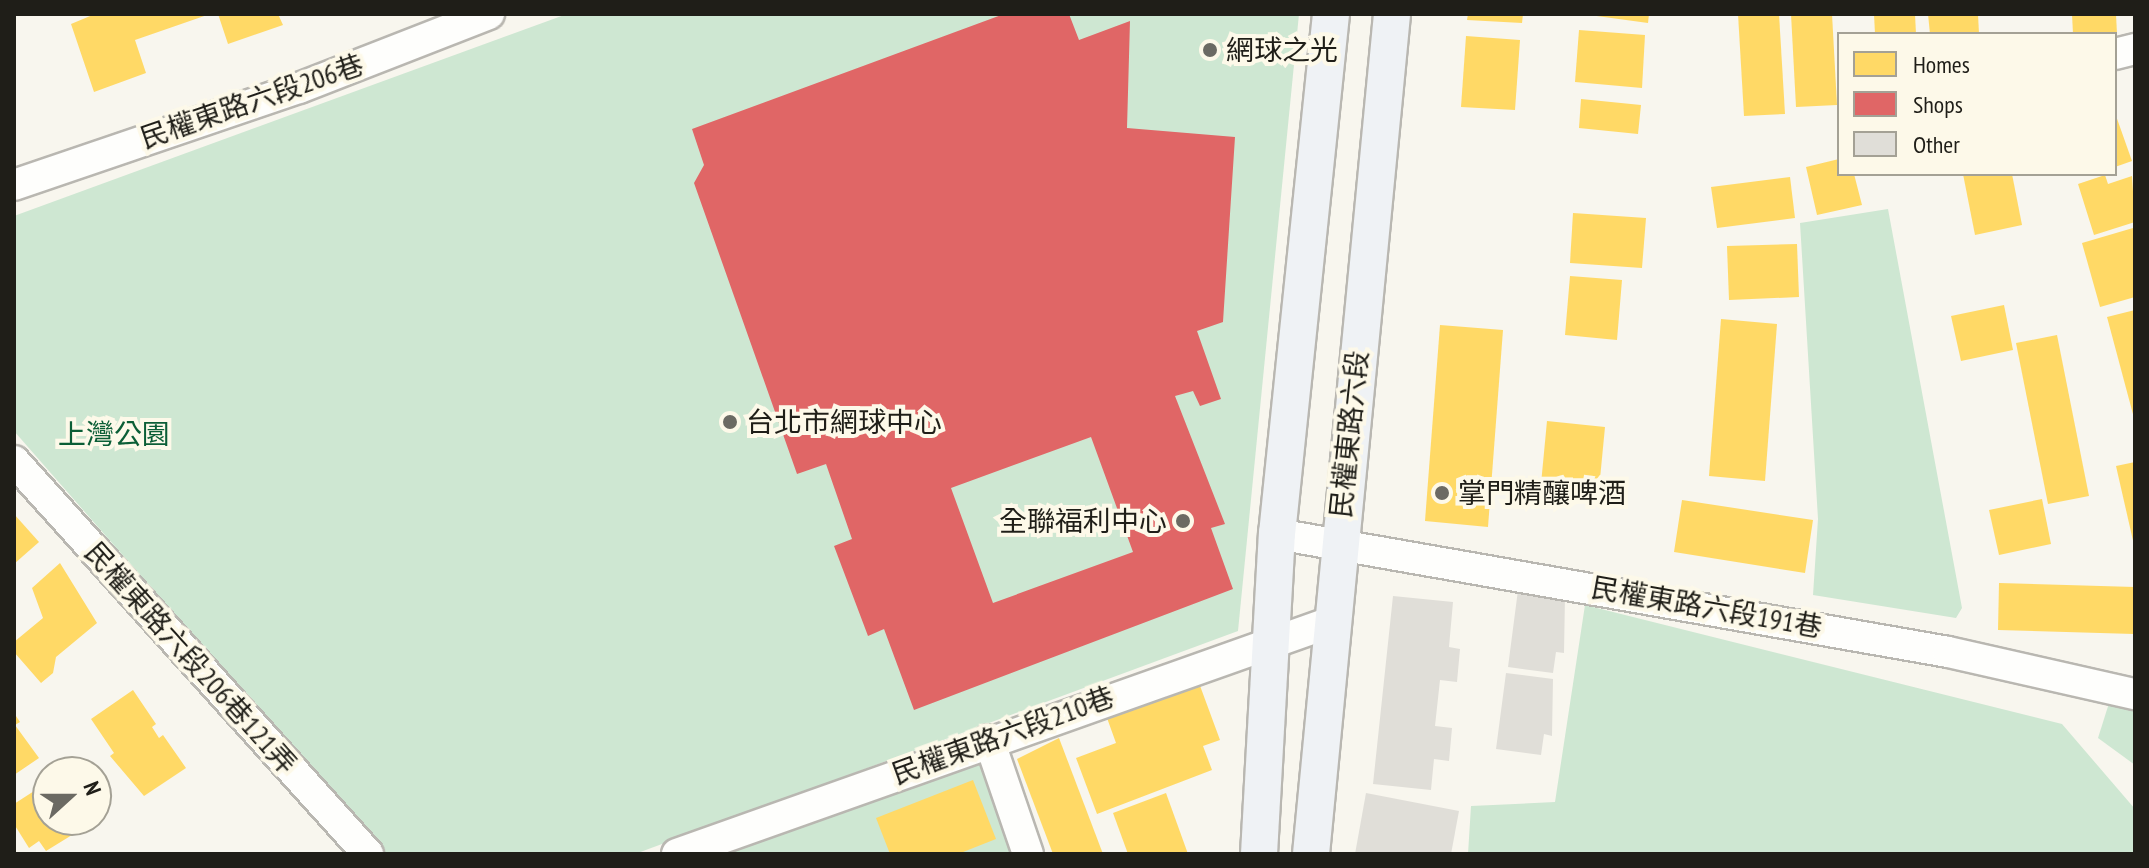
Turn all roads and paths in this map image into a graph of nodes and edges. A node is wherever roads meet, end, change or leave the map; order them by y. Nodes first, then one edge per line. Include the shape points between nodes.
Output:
1 (489, 14) edge
2 (1331, 14) edge
3 (1392, 14) edge
4 (14, 185) edge
5 (14, 461) edge
6 (1277, 534) junction
7 (1338, 543) junction
8 (1331, 622) junction
9 (1268, 640) junction
10 (2135, 694) edge
11 (989, 740) junction
12 (368, 854) edge
13 (677, 854) edge
14 (1028, 854) edge
15 (1259, 854) edge
16 (1311, 854) edge

1 - 4 street, 民權東路六段206巷 via 299,88
2 - 6 main road
3 - 7 main road, 民權東路六段
5 - 12 street, 民權東路六段206巷121弄
6 - 7 street, 民權東路六段191巷
6 - 9 main road
7 - 8 main road, 民權東路六段
7 - 10 street, 民權東路六段191巷 via 1980,657
8 - 9 street, 民權東路六段210巷
8 - 16 main road, 民權東路六段
9 - 11 street, 民權東路六段210巷
9 - 15 main road
11 - 13 street, 民權東路六段210巷
11 - 14 street

